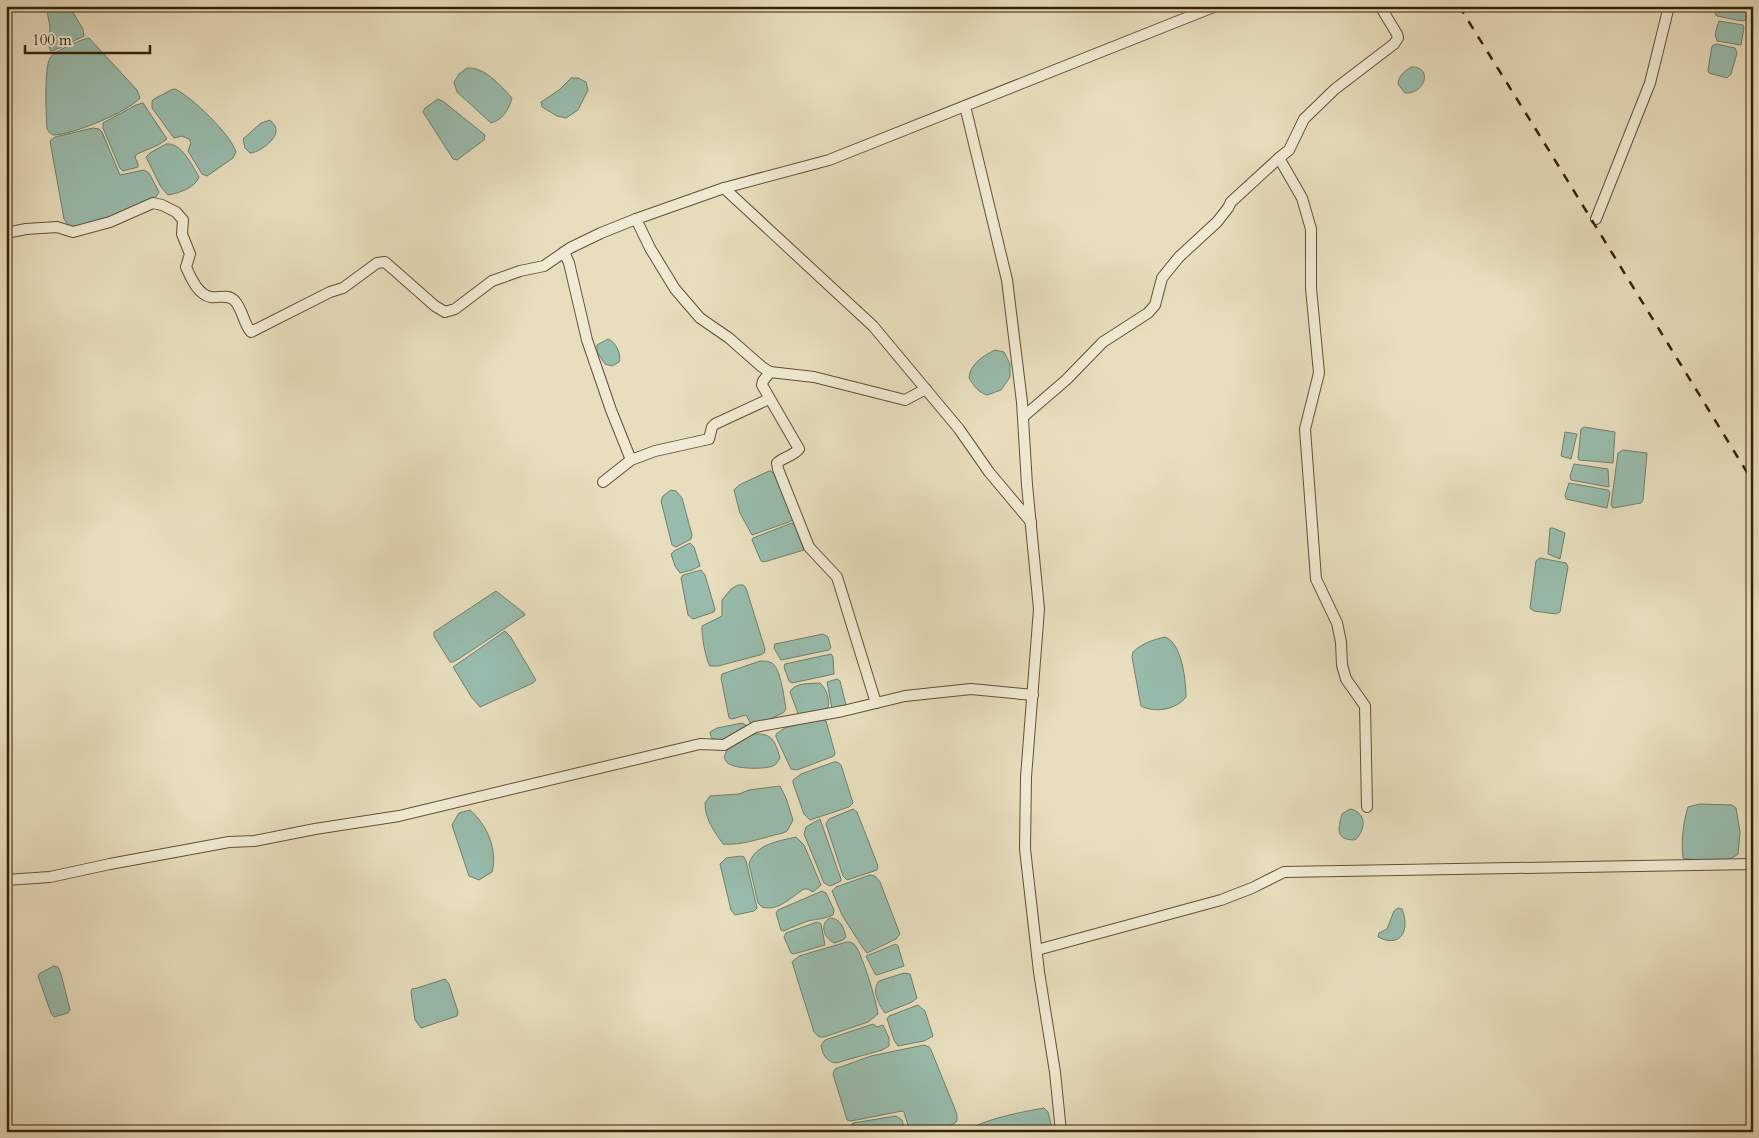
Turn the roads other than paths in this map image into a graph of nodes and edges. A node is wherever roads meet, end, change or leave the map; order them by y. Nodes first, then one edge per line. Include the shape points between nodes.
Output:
1 (1216, 6) edge
2 (1380, 6) edge
3 (1669, 6) edge
4 (966, 106) junction
5 (1278, 158) junction
6 (724, 188) junction
7 (1596, 218) dead end
8 (636, 219) junction
9 (6, 233) edge
10 (564, 252) junction
11 (770, 372) junction
12 (926, 389) junction
13 (769, 399) junction
14 (1023, 418) junction
15 (631, 460) junction
16 (603, 482) dead end
17 (1031, 522) junction
18 (1033, 695) junction
19 (876, 703) junction
20 (1367, 807) dead end
21 (1753, 864) edge
22 (6, 880) edge
23 (1037, 950) junction
24 (1062, 1132) edge

1 - 4 street
2 - 5 street via 1397,34 1394,44 1335,89 1304,119 1289,150
3 - 7 street via 1650,83
4 - 6 street via 830,160
4 - 14 street via 1007,280
5 - 14 street via 1179,257 1162,278 1155,306 1103,342
5 - 20 street via 1302,198 1310,229 1311,288 1319,373 1305,429 1316,579 1336,623 1346,679 1365,706
6 - 8 street
6 - 12 street via 873,326
8 - 10 street
8 - 11 street via 675,289 700,318
9 - 10 street via 57,227 73,232 110,222 153,203 162,205 176,212 182,220 182,234 190,254 186,267 195,284 210,297 229,297 236,302 251,332 343,288 378,263 385,262 445,312 455,309 492,281 544,266
10 - 15 street via 587,340
11 - 12 street via 814,376 905,400
11 - 13 street via 762,385
12 - 17 street
13 - 15 street via 716,424 709,439
13 - 19 street via 798,449 777,463 778,469 809,547 837,577
14 - 17 street
15 - 16 street
17 - 18 street via 1039,609
18 - 19 street via 972,689 905,696
18 - 23 street via 1026,777 1025,849
19 - 22 street via 755,727 724,745 700,744 399,816 254,841 229,842 50,877
21 - 23 street via 1284,872 1222,900
23 - 24 street

